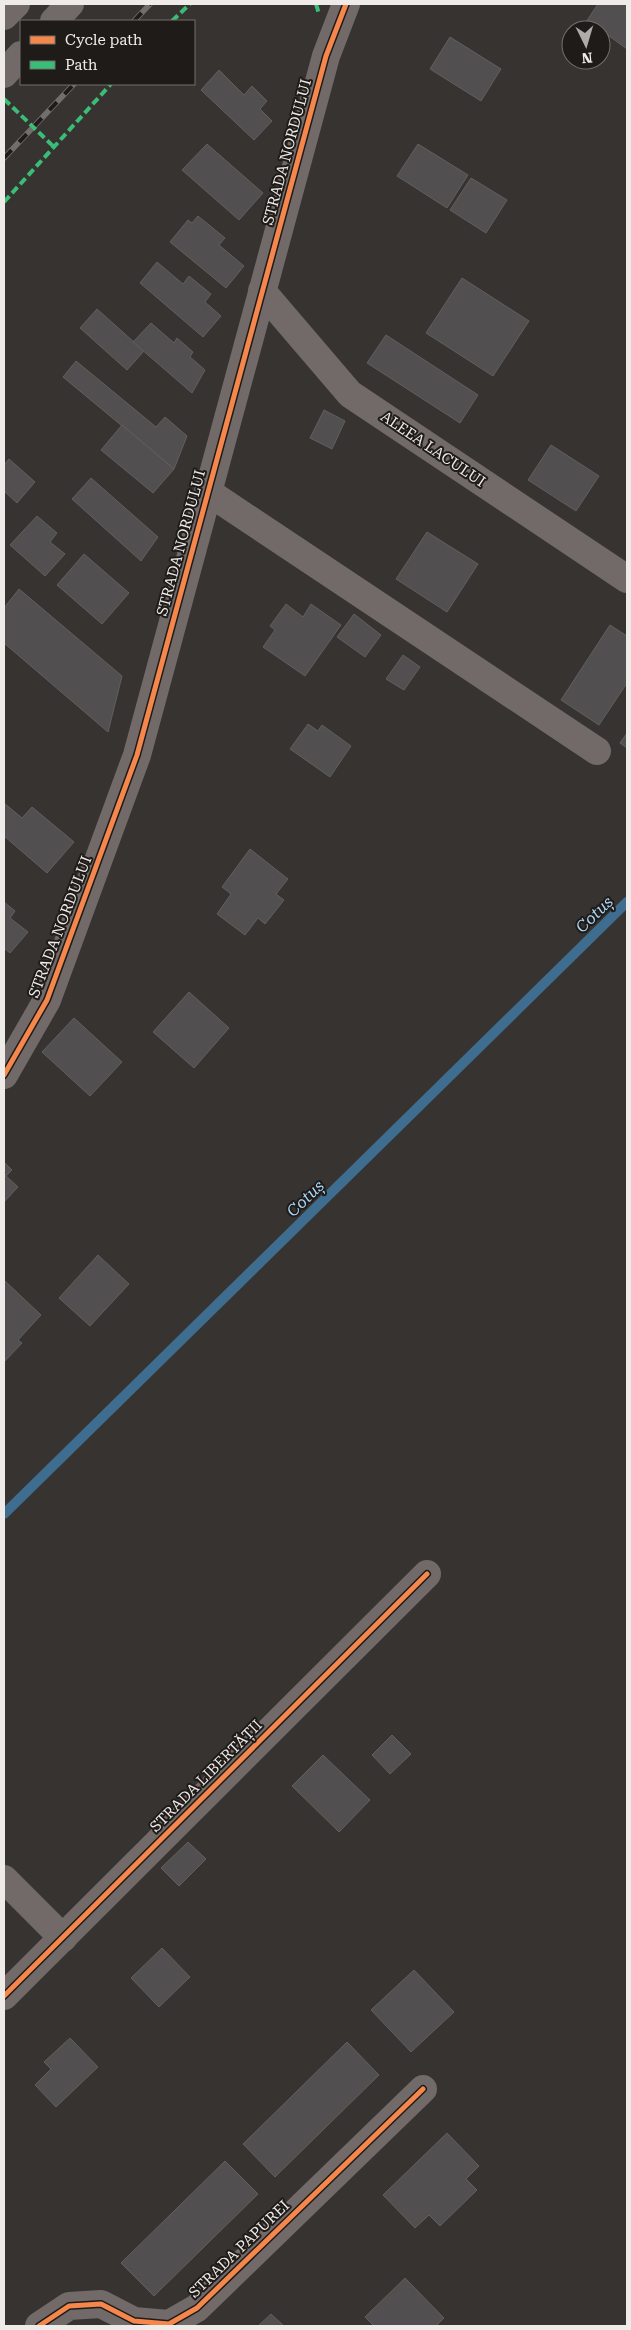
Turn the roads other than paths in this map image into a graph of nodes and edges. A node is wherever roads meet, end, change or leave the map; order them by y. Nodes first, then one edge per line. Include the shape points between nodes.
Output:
1 (16, 4) edge
2 (70, 4) edge
3 (346, 4) edge
4 (4, 16) edge
5 (55, 20) edge
6 (20, 56) edge
7 (4, 74) edge
8 (262, 292) junction
9 (208, 492) junction
10 (627, 580) edge
11 (597, 752) dead end
12 (4, 1075) edge
13 (427, 1574) dead end
14 (4, 1879) edge
15 (62, 1938) junction
16 (4, 1996) edge
17 (423, 2089) dead end
18 (39, 2326) edge

1 - 4 street
2 - 5 street
3 - 8 street, STRADA NORDULUI via 326,56
6 - 7 street
8 - 9 street, STRADA NORDULUI
8 - 10 street, ALEEA LACULUI via 350,394
9 - 11 street, STRADA NORDULUI
9 - 12 street, STRADA NORDULUI via 137,755 47,1000
13 - 15 street, STRADA LIBERTĂȚII
14 - 15 street
15 - 16 street, STRADA LIBERTĂȚII
17 - 18 street, STRADA PAPUREI via 196,2308 169,2324 134,2321 101,2304 69,2306

